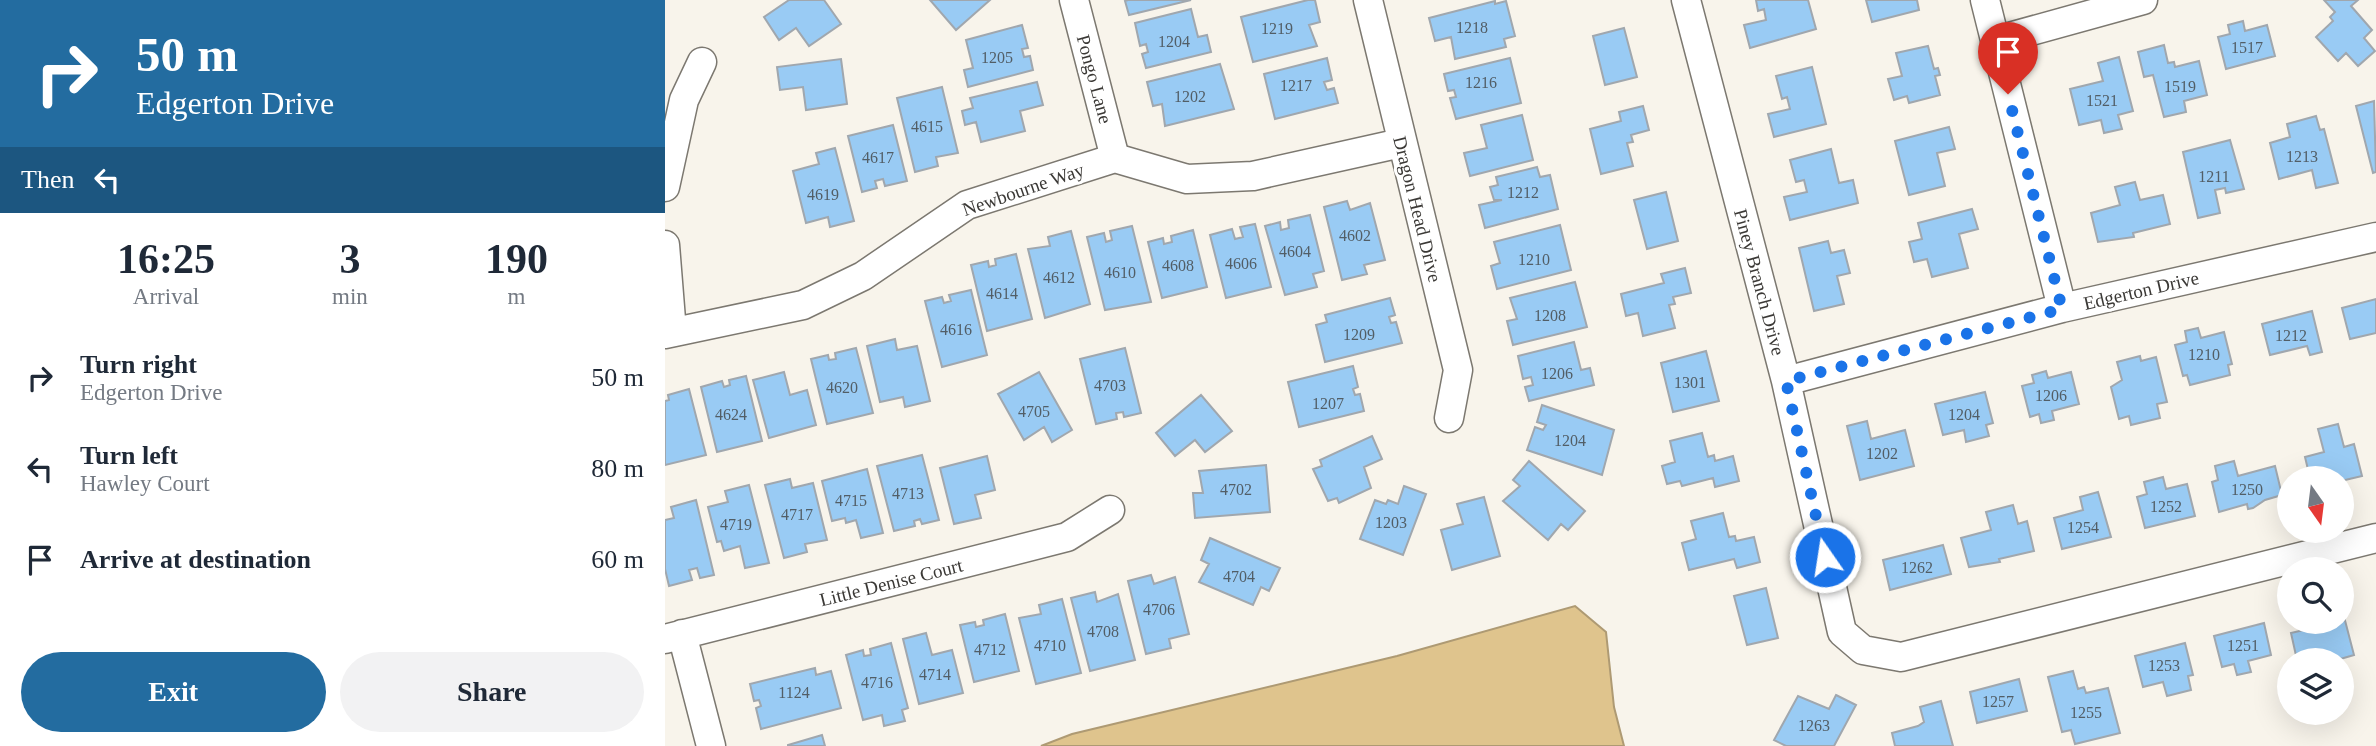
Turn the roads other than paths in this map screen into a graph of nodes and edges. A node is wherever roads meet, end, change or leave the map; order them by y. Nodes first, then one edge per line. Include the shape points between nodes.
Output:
1 (1074, 0) edge
2 (1368, 0) edge
3 (1686, 0) edge
4 (1985, 0) edge
5 (2143, 0) edge
6 (1995, 41) junction
7 (702, 62) dead end
8 (1401, 143) junction
9 (1115, 158) junction
10 (665, 187) edge
11 (2376, 237) edge
12 (665, 245) edge
13 (2062, 309) junction
14 (669, 333) edge
15 (1786, 381) junction
16 (1449, 418) dead end
17 (1110, 510) dead end
18 (2376, 538) edge
19 (673, 636) edge
20 (711, 746) edge

1 - 9 street, Pongo Lane
2 - 8 street, Dragon Head Drive
3 - 15 street, Piney Branch Drive
4 - 6 street
5 - 6 street
6 - 13 street
7 - 10 street via 684,100
8 - 9 street via 1240,177 1188,179
8 - 16 street, Dragon Head Drive via 1458,370
9 - 14 street, Newbourne Way via 967,205 863,276 803,305
11 - 13 street, Edgerton Drive
12 - 14 street
13 - 15 street, Edgerton Drive
15 - 18 street, Piney Branch Drive via 1842,632 1863,650 1901,657
17 - 19 street, Little Denise Court via 1067,537
19 - 20 street

